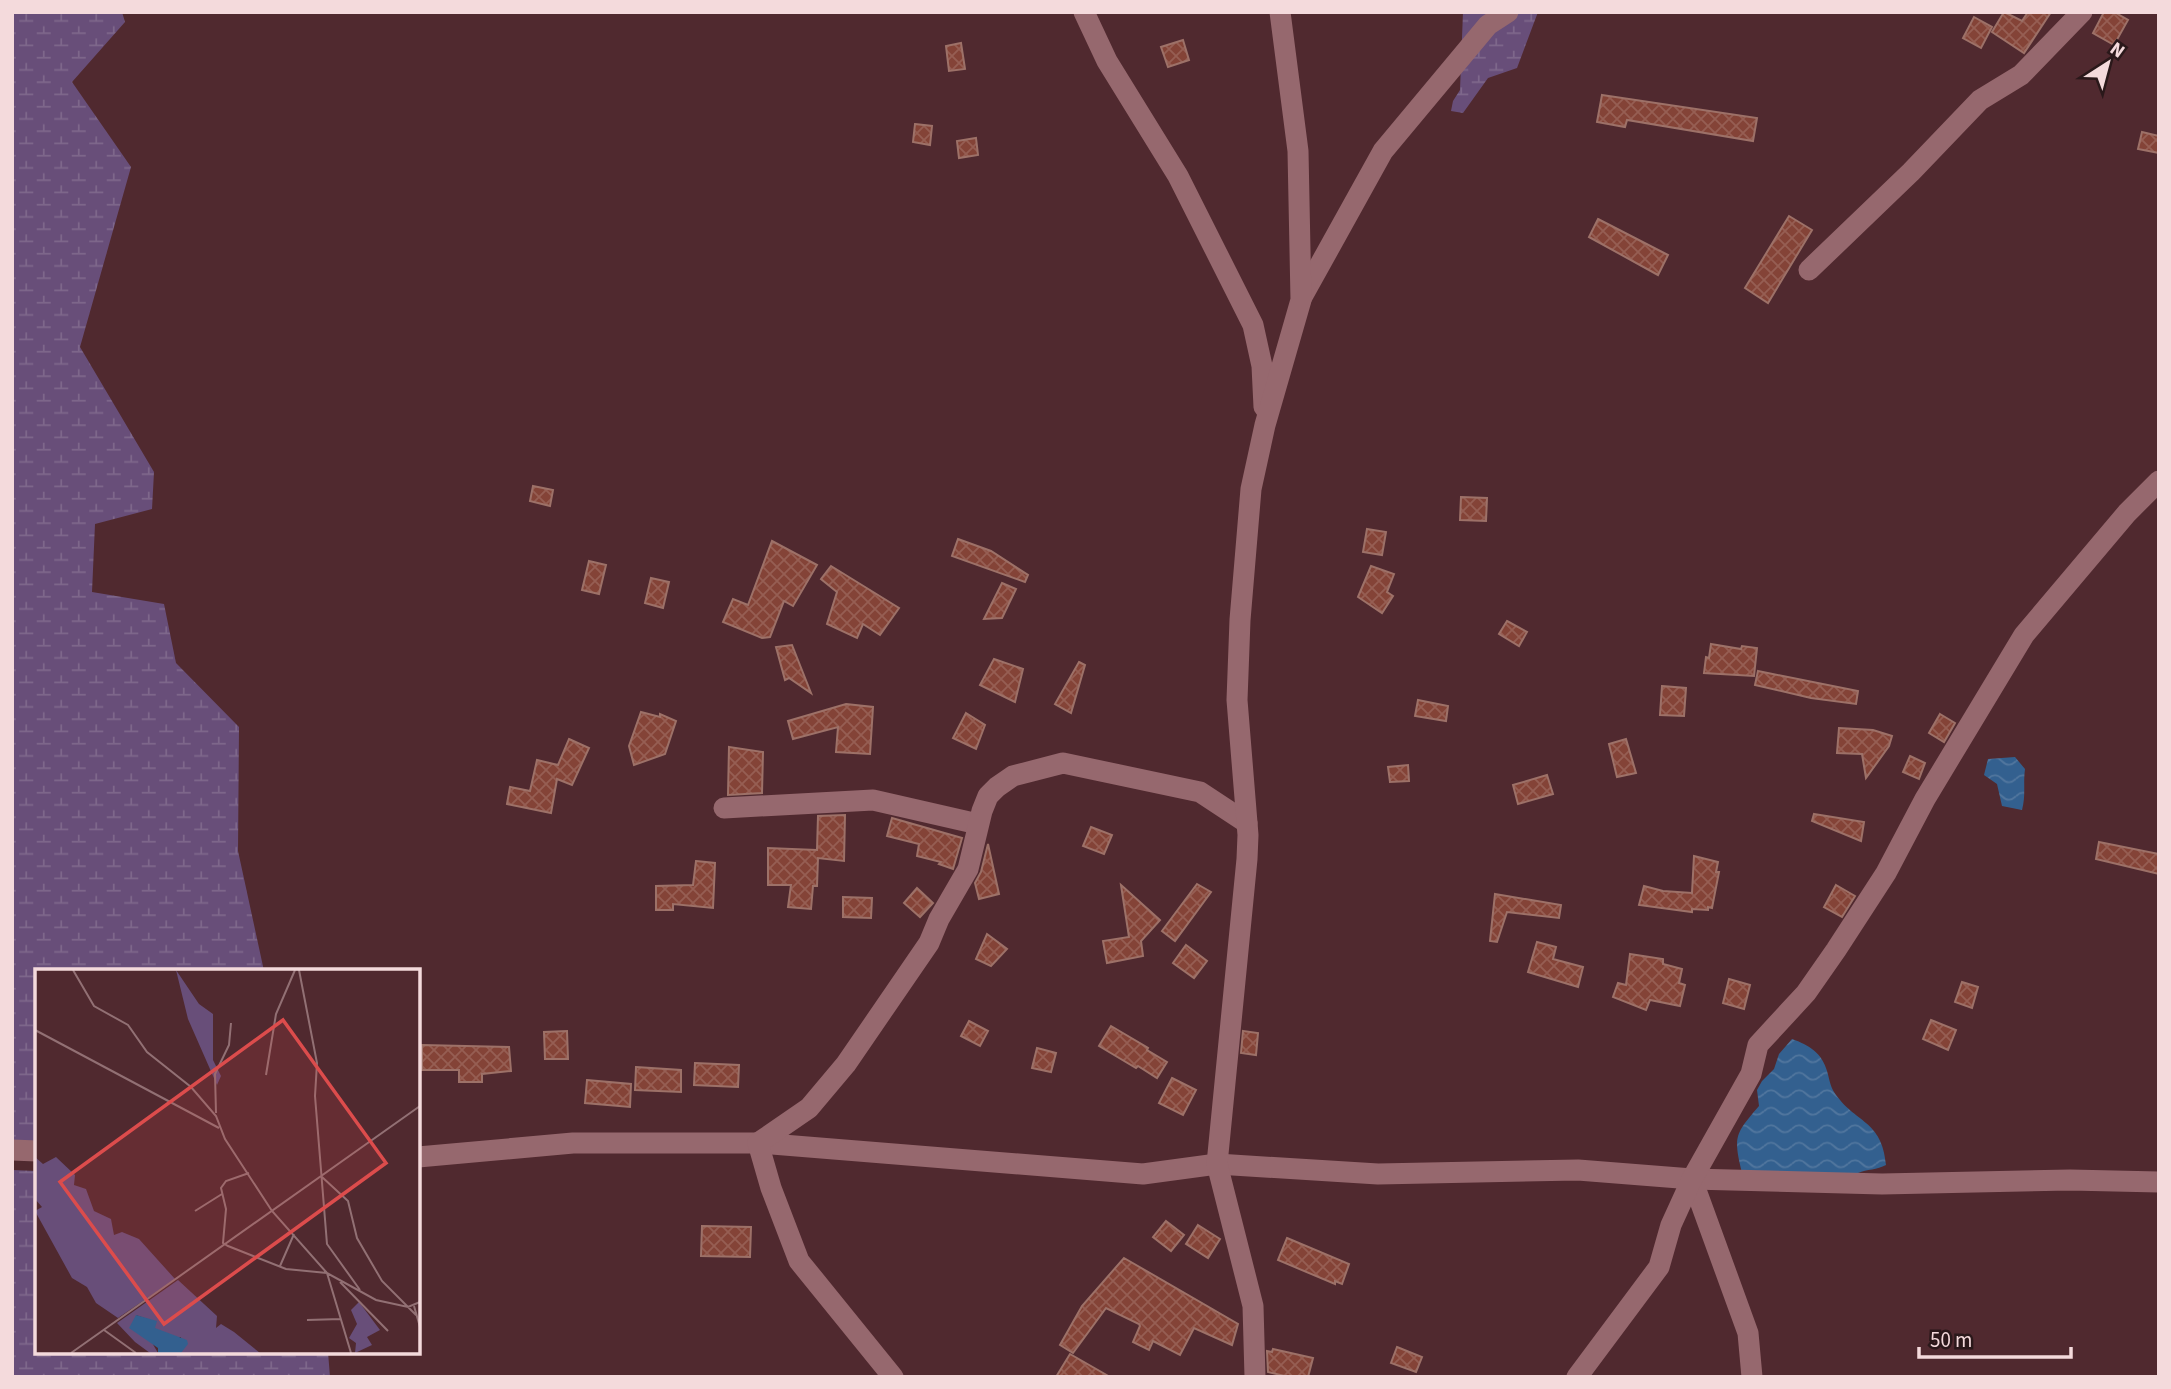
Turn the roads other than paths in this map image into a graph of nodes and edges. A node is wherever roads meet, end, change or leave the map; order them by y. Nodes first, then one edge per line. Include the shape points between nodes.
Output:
1 (1084, 12) edge
2 (1280, 12) edge
3 (1508, 12) edge
4 (2082, 12) edge
5 (1809, 270) dead end
6 (1301, 300) junction
7 (1265, 425) junction
8 (2159, 481) edge
9 (724, 808) dead end
10 (1247, 823) junction
11 (978, 824) junction
12 (758, 1143) junction
13 (12, 1150) edge
14 (35, 1151) edge
15 (420, 1157) edge
16 (1217, 1164) junction
17 (1692, 1180) junction
18 (2159, 1182) edge
19 (893, 1377) edge
20 (1255, 1377) edge
21 (1577, 1377) edge
22 (1752, 1377) edge

1 - 7 street via 1107,61 1178,176 1254,325
2 - 6 street via 1298,150
3 - 6 street via 1488,25 1383,151
4 - 5 street via 2021,75 1980,100
6 - 7 street
7 - 10 street via 1251,489 1240,620 1237,699
8 - 17 street via 2024,635 1842,941 1806,993 1758,1045 1751,1074
9 - 11 street via 873,800
10 - 11 street via 1200,792 1063,763 1013,776 997,787 988,796
10 - 16 street
11 - 12 street via 968,869 929,943 853,1054 809,1108
12 - 15 street via 573,1143
12 - 16 street via 1143,1174
12 - 19 street via 799,1261
13 - 14 street
16 - 17 street via 1378,1174 1578,1170
16 - 20 street via 1253,1306
17 - 18 street
17 - 21 street via 1671,1225 1659,1267
17 - 22 street via 1748,1333

